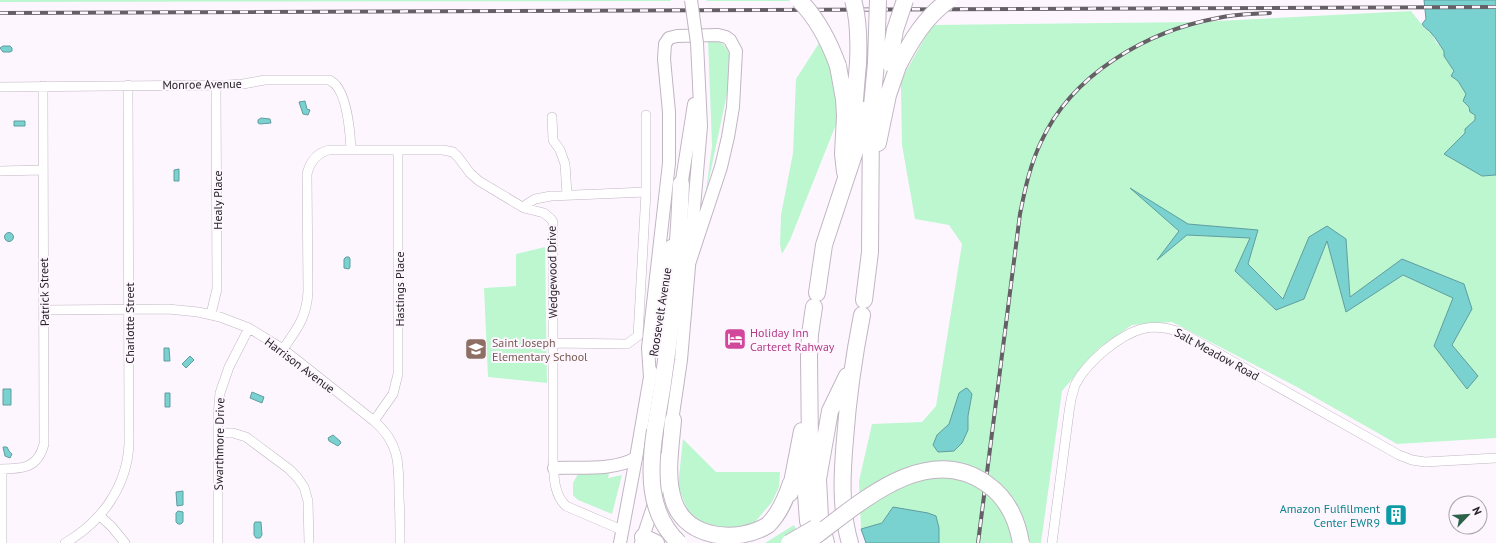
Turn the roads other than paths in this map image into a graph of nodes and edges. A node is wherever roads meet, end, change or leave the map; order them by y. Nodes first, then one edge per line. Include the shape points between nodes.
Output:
1 (691, 0) edge
2 (799, 0) edge
3 (853, 0) edge
4 (872, 0) edge
5 (878, 0) edge
6 (905, 0) edge
7 (949, 0) edge
8 (878, 64) junction
9 (698, 81) junction
10 (128, 85) junction
11 (216, 85) junction
12 (43, 86) junction
13 (0, 87) edge
14 (646, 115) dead end
15 (552, 118) dead end
16 (351, 149) junction
17 (398, 150) junction
18 (42, 170) junction
19 (0, 171) edge
20 (846, 176) junction
21 (681, 184) junction
22 (646, 192) junction
23 (871, 192) junction
24 (567, 194) junction
25 (524, 208) junction
26 (689, 264) junction
27 (44, 310) junction
28 (129, 310) junction
29 (211, 314) junction
30 (249, 328) junction
31 (553, 343) junction
32 (283, 349) junction
33 (853, 362) junction
34 (650, 377) junction
35 (810, 398) junction
36 (673, 420) junction
37 (374, 421) junction
38 (218, 433) junction
39 (636, 458) junction
40 (1496, 458) edge
41 (554, 468) junction
42 (1, 469) edge
43 (791, 482) junction
44 (871, 495) junction
45 (100, 516) junction
46 (622, 530) junction
47 (647, 541) edge
48 (2, 543) edge
49 (65, 543) edge
50 (125, 543) edge
51 (218, 543) edge
52 (309, 543) edge
53 (400, 543) edge
54 (620, 543) edge
55 (679, 543) edge
56 (755, 543) edge
57 (789, 543) edge
58 (806, 543) edge
59 (814, 543) edge
60 (826, 543) edge
61 (850, 543) edge
62 (1021, 543) edge
63 (1052, 543) edge

1 - 9 main road, Roosevelt Avenue, bridge via 697,43
2 - 20 highway, bridge via 818,22 838,66 844,99 843,154
3 - 8 highway, bridge via 859,43
4 - 8 highway
5 - 8 highway, bridge
6 - 8 highway, bridge via 895,30
7 - 8 highway, bridge via 930,16 919,30
8 - 20 highway via 852,131
8 - 23 highway via 871,116
8 - 23 highway via 883,117
9 - 21 main road, Roosevelt Avenue
9 - 26 main road, Roosevelt Avenue via 701,126
10 - 11 street, Monroe Avenue
10 - 12 street, Monroe Avenue
10 - 28 street, Charlotte Street
11 - 16 street, Monroe Avenue via 272,80 332,81 338,87 346,109
11 - 29 street, Healy Place via 217,281 216,298
12 - 13 street, Monroe Avenue
12 - 18 street, Patrick Street
14 - 22 street
15 - 24 street via 553,140 565,164
16 - 17 street, Wedgewood Drive
16 - 32 street, Wedgewood Drive via 325,151 310,165 307,179 306,307 301,323
17 - 25 street, Wedgewood Drive via 452,152 479,181
17 - 37 street, Hastings Place via 398,374 393,394
18 - 19 street
18 - 27 street, Patrick Street
20 - 35 highway via 824,245 815,300 809,350
21 - 34 main road, Roosevelt Avenue
21 - 55 highway, bridge via 673,314 651,463 655,504 662,521
22 - 24 street
22 - 31 street via 638,336 628,344
23 - 33 highway via 870,252
24 - 25 street via 535,199
25 - 31 street, Wedgewood Drive via 544,213 552,222
26 - 34 main road via 721,167 733,107 736,51 730,40 718,35 677,36 667,41 664,48 669,112 669,163 648,348
26 - 36 main road, Roosevelt Avenue
27 - 28 street, Harrison Avenue
27 - 42 street, Patrick Street via 43,449 37,460 28,466
28 - 29 street, Harrison Avenue via 174,310
28 - 45 street, Charlotte Street via 128,461 118,489
29 - 30 street, Harrison Avenue
30 - 32 street, Harrison Avenue
30 - 38 street, Swarthmore Drive via 222,385 218,404
31 - 41 street, Wedgewood Drive
32 - 37 street, Harrison Avenue
33 - 60 highway via 830,411 818,479 818,506
33 - 61 highway via 842,480
34 - 39 main road, Roosevelt Avenue
35 - 43 highway
35 - 59 highway via 810,448 806,494 808,521
36 - 43 highway via 670,473 672,493 682,518 702,534 732,540 756,534 777,514
36 - 47 main road, Roosevelt Avenue
37 - 53 street, Harrison Avenue via 390,439 398,461
38 - 51 street, Swarthmore Drive
38 - 52 street via 233,433 246,437 297,477 304,487 308,501
39 - 41 main road via 616,466
39 - 46 main road, Roosevelt Avenue
40 - 63 street, Salt Meadow Road via 1433,462 1405,458 1184,334 1164,327 1146,328 1122,337 1101,353 1076,385 1071,398
41 - 46 street, Wedgewood Drive via 557,492 566,506
42 - 48 street
43 - 56 highway via 789,502 781,519 769,533
44 - 57 highway, bridge
44 - 58 highway, bridge
44 - 62 highway, bridge via 897,480 923,471 945,470 966,473 983,481 1005,501 1014,517
45 - 49 street, Charlotte Street via 80,534
45 - 50 street
46 - 47 main road
46 - 54 main road, Roosevelt Avenue

